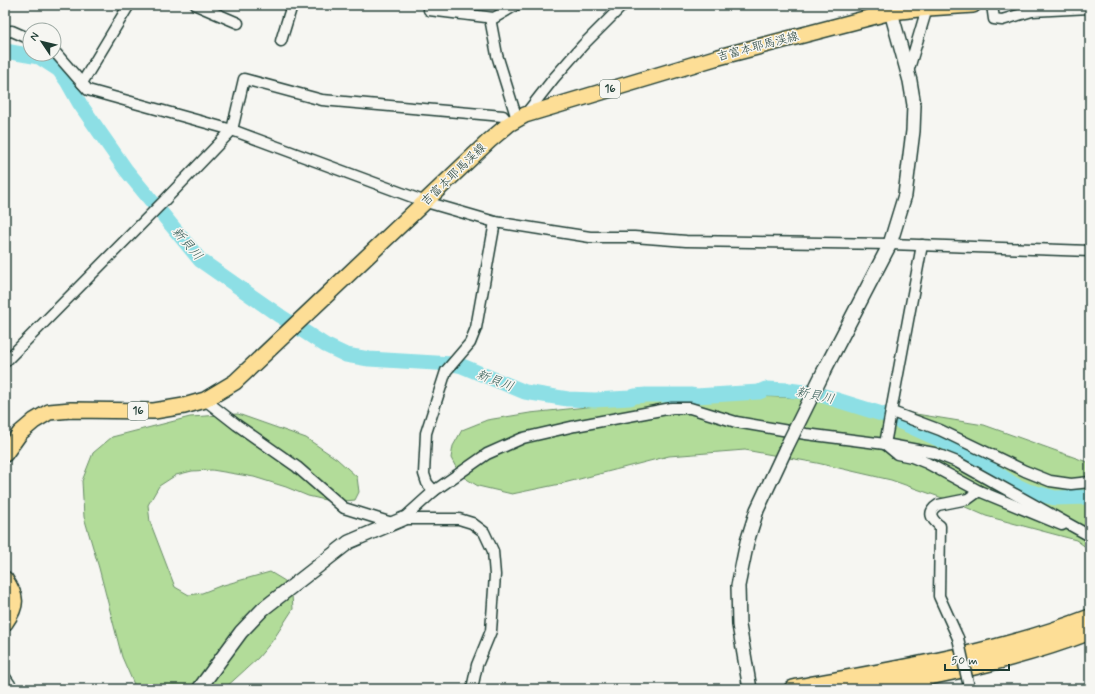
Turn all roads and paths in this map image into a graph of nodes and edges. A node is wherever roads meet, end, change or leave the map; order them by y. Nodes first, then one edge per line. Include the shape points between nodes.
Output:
1 (129, 5) edge
2 (196, 5) edge
3 (292, 5) edge
4 (430, 5) edge
5 (516, 5) edge
6 (623, 5) edge
7 (973, 5) edge
8 (992, 5) edge
9 (928, 6) edge
10 (1032, 8) edge
11 (1090, 8) edge
12 (889, 9) edge
13 (490, 18) junction
14 (238, 23) dead end
15 (5, 32) edge
16 (22, 35) edge
17 (281, 40) dead end
18 (62, 60) edge
19 (908, 72) junction
20 (82, 83) junction
21 (517, 119) junction
22 (232, 130) junction
23 (426, 202) junction
24 (495, 222) junction
25 (890, 244) junction
26 (922, 245) junction
27 (1090, 251) edge
28 (5, 362) edge
29 (205, 400) junction
30 (892, 412) junction
31 (886, 444) junction
32 (5, 454) edge
33 (1090, 482) edge
34 (434, 491) junction
35 (979, 491) junction
36 (397, 521) junction
37 (1090, 536) edge
38 (5, 579) edge
39 (1090, 618) edge
40 (5, 623) edge
41 (1090, 631) edge
42 (5, 677) edge
43 (969, 688) edge
44 (14, 689) edge
45 (199, 689) edge
46 (472, 689) edge
47 (750, 689) edge
48 (793, 689) edge
49 (865, 689) edge

1 - 20 street
2 - 14 street
3 - 17 street
4 - 13 street via 429,10
5 - 13 street
6 - 21 street via 583,45
7 - 9 main road, 吉富本耶馬渓線 / 16
8 - 10 street via 994,19 1002,20
9 - 12 main road, 吉富本耶馬渓線 / 16
9 - 19 street
10 - 11 street
12 - 19 street
12 - 21 main road, 吉富本耶馬渓線 / 16 via 715,58
13 - 21 street via 497,55
15 - 16 street via 12,31
18 - 20 street
19 - 25 street via 914,105 913,131 905,195
20 - 22 street via 88,90
21 - 22 street via 322,100 244,79
21 - 23 main road, 吉富本耶馬渓線 / 16 via 489,141
22 - 23 street
22 - 28 street
23 - 24 street
23 - 29 main road, 吉富本耶馬渓線 / 16 via 235,382
24 - 25 street via 590,237 634,237 686,242
24 - 34 street via 476,328 470,343 446,371 426,433 424,474
25 - 26 street
25 - 47 street, bridge via 756,510 746,542 738,586 739,625
26 - 27 street
26 - 30 street
29 - 32 main road, 吉富本耶馬渓線 / 16 via 154,412 49,412 20,433
29 - 36 street via 297,467 344,508
30 - 31 street
30 - 33 street via 940,430 1050,481 1071,484
31 - 34 street via 806,434 736,422 690,408 672,408 523,438 487,454
31 - 35 street via 897,454 927,463
31 - 37 street via 934,452 957,462
34 - 36 street
35 - 37 street
35 - 43 street, bridge via 968,499 938,505 931,512 933,521 940,526 939,596 958,638
36 - 45 street via 349,542 263,609 241,632
36 - 46 street via 459,519 484,532 493,551 495,575 492,631 477,665
38 - 40 main road via 14,592 14,608
39 - 48 highway via 986,651
41 - 49 highway via 1025,653 953,672
42 - 44 street

